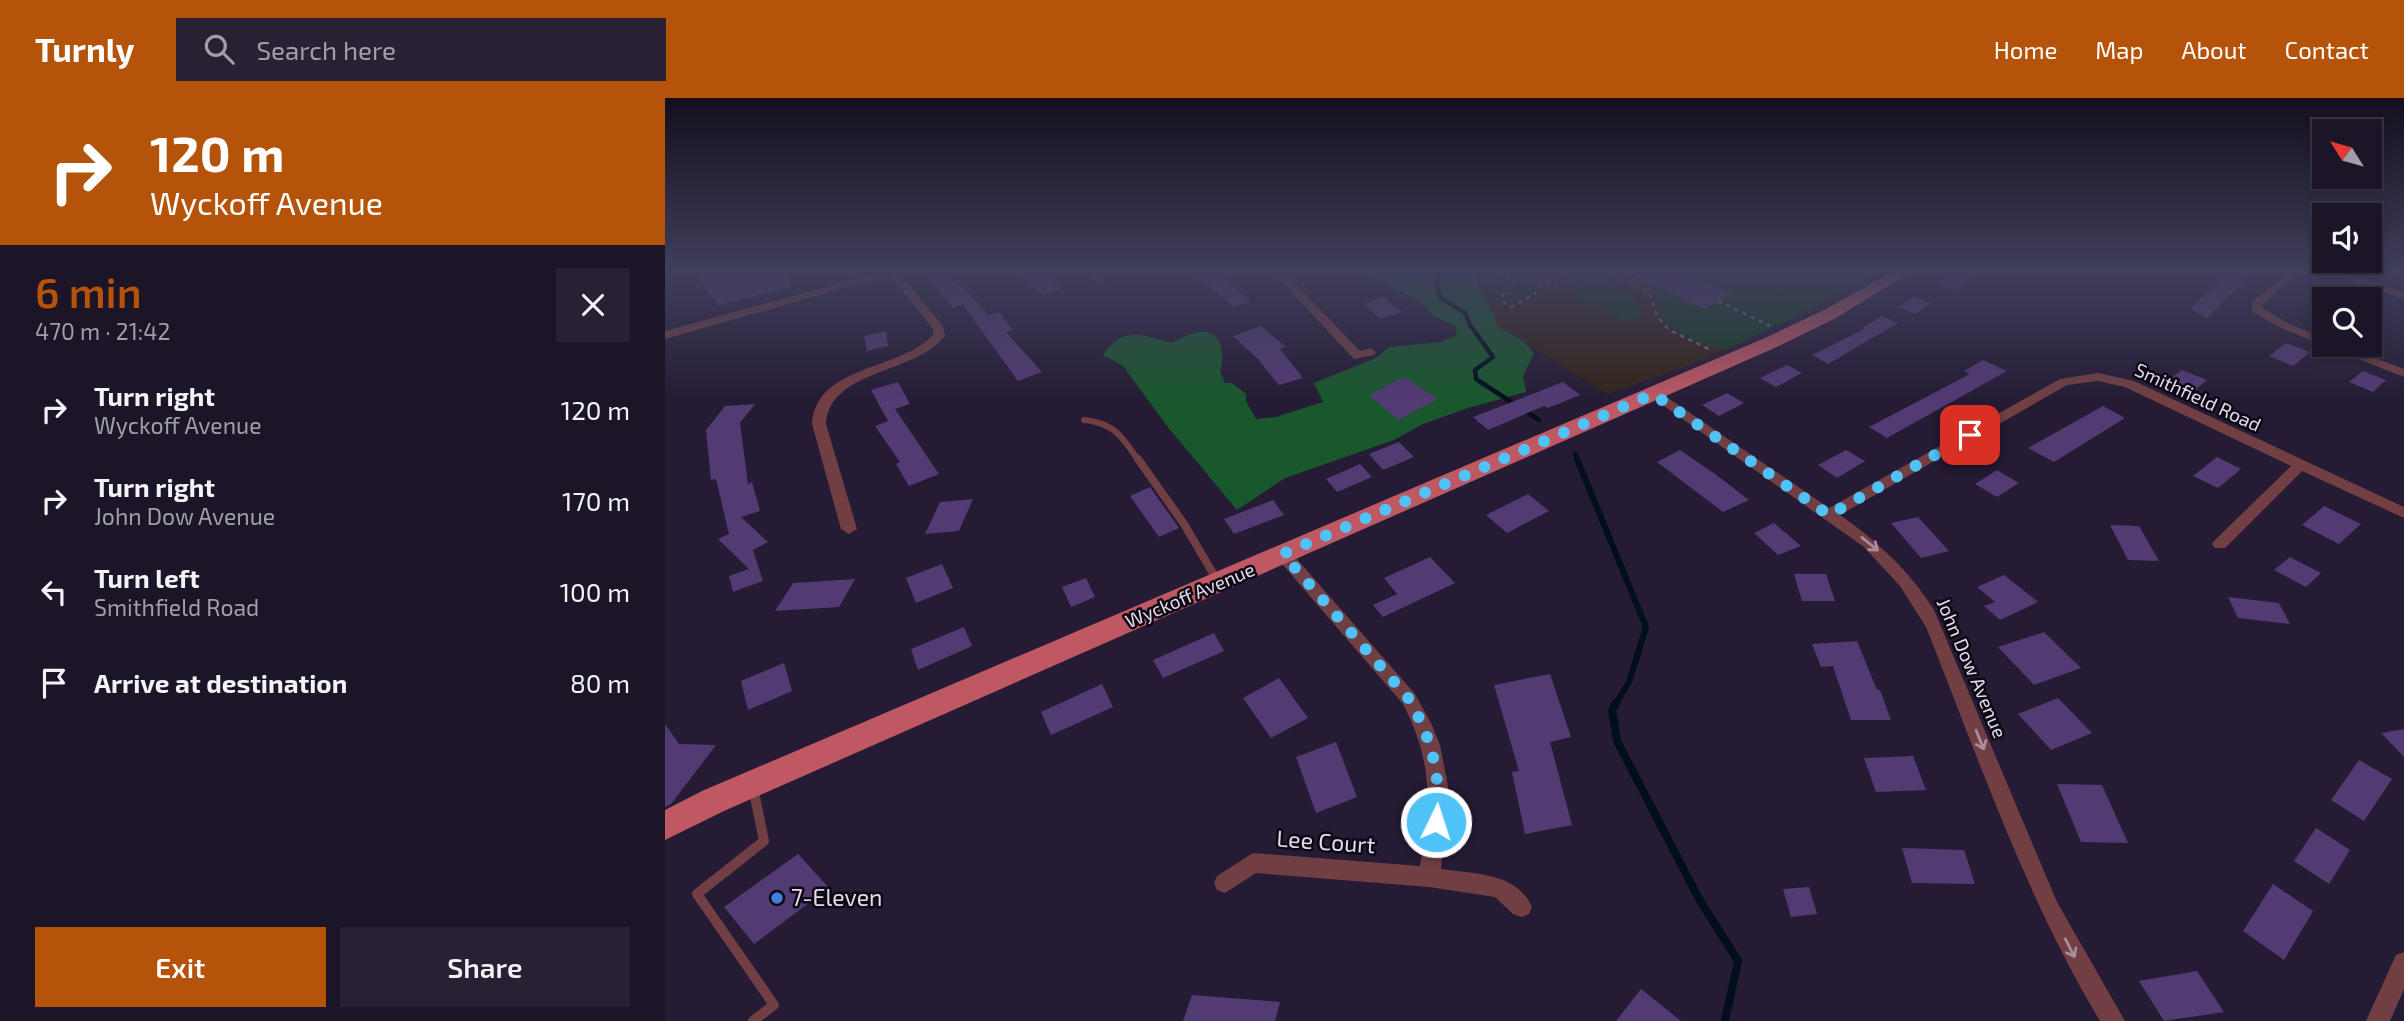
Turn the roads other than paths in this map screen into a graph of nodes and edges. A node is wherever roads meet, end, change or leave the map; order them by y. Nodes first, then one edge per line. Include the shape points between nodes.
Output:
1 (736, 315) edge
2 (927, 315) edge
3 (1319, 315) edge
4 (1828, 315) edge
5 (2265, 315) edge
6 (665, 335) edge
7 (2312, 337) edge
8 (1370, 352) dead end
9 (2362, 357) edge
10 (2404, 373) edge
11 (1653, 394) junction
12 (1084, 420) dead end
13 (2299, 466) junction
14 (2404, 513) edge
15 (1829, 515) junction
16 (849, 529) dead end
17 (2220, 544) dead end
18 (1283, 554) junction
19 (1218, 583) junction
20 (753, 784) junction
21 (665, 826) edge
22 (1429, 877) junction
23 (1225, 883) dead end
24 (1521, 907) dead end
25 (2401, 977) edge
26 (753, 1021) edge
27 (2113, 1021) edge
28 (2378, 1021) edge

1 - 6 street
2 - 16 street via 939,329 928,348 851,380 821,407 819,424
3 - 8 street via 1358,356
4 - 11 main road, Wyckoff Avenue
5 - 7 street
9 - 10 street
11 - 15 street, John Dow Avenue
11 - 18 main road, Wyckoff Avenue
12 - 19 lane via 1103,422 1119,433 1184,524
13 - 14 street, Smithfield Road
13 - 15 street, Smithfield Road via 2129,384 2084,377 2064,382
13 - 17 street
15 -> 27 street, John Dow Avenue via 1892,564 1926,610 2049,908
18 - 19 main road, Wyckoff Avenue
18 - 22 street via 1409,699 1425,726 1440,795
19 - 20 main road, Wyckoff Avenue
20 - 21 main road, Wyckoff Avenue
20 - 26 lane via 764,841 697,894 773,1005
22 - 23 street, Lee Court via 1253,863
22 - 24 street, Lee Court via 1500,888
25 - 28 street

